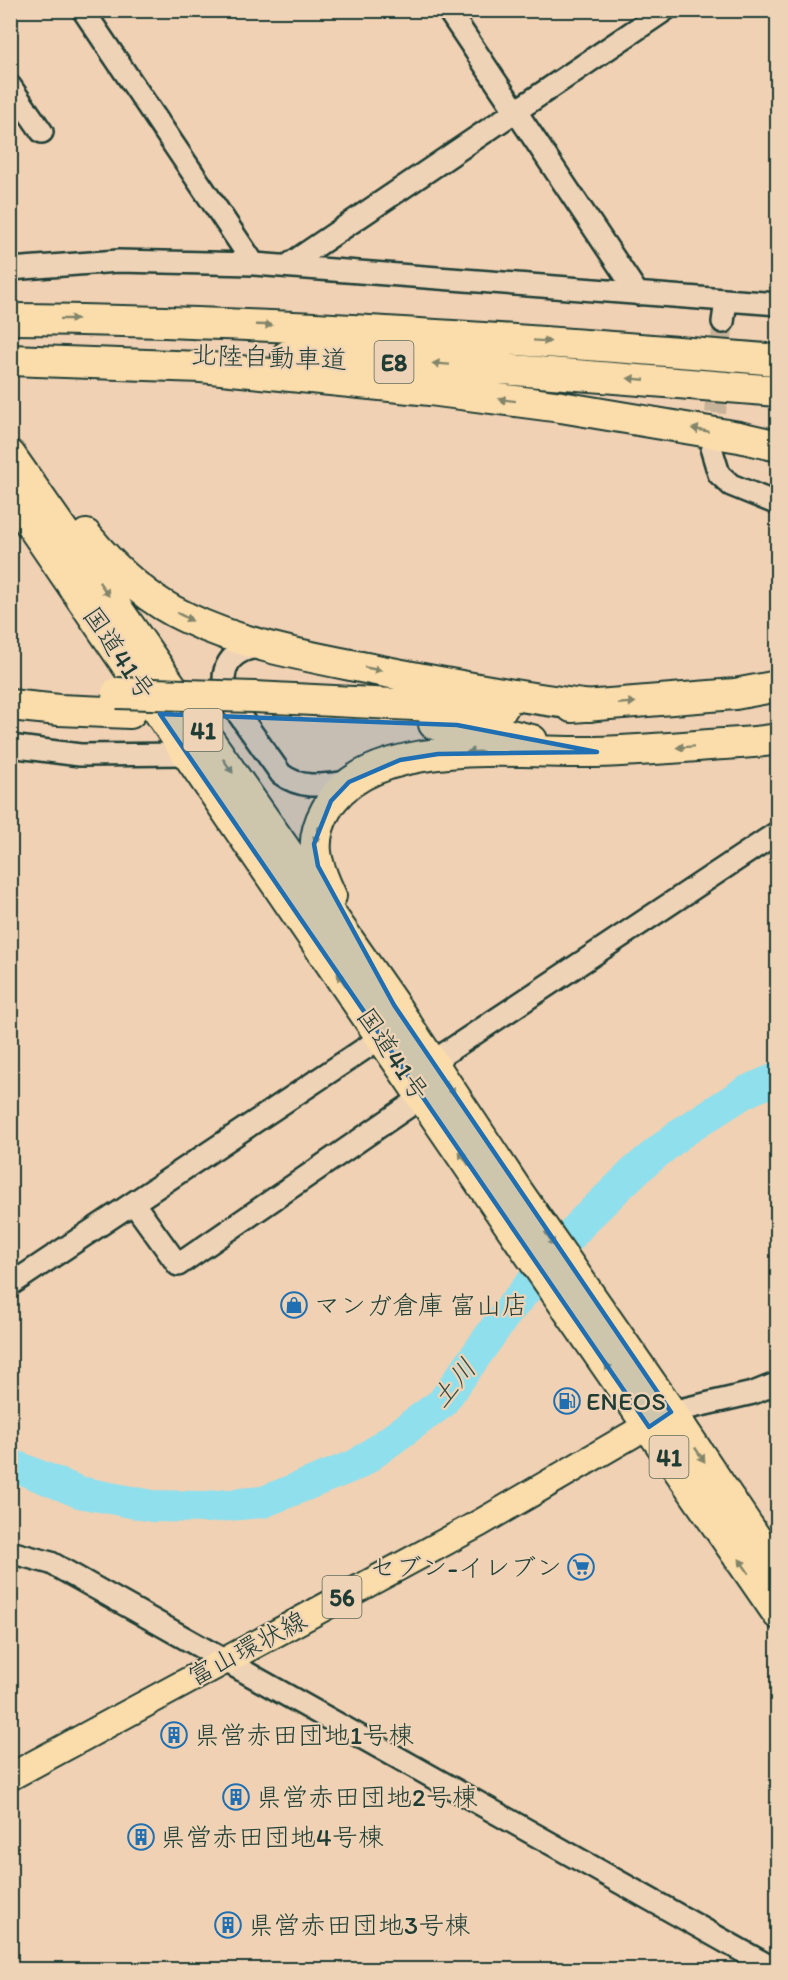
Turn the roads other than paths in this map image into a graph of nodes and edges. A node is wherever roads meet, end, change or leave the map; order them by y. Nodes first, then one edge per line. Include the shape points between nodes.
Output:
1 (83, 10) edge
2 (448, 10) edge
3 (664, 10) edge
4 (10, 86) edge
5 (516, 111) junction
6 (42, 132) dead end
7 (254, 264) junction
8 (287, 266) junction
9 (10, 269) edge
10 (638, 294) junction
11 (726, 301) junction
12 (777, 304) edge
13 (10, 319) edge
14 (723, 322) tunnel mouth
15 (632, 348) junction
16 (10, 351) edge
17 (777, 355) edge
18 (10, 360) edge
19 (777, 360) edge
20 (777, 391) edge
21 (10, 445) edge
22 (777, 446) edge
23 (712, 451) tunnel mouth
24 (10, 455) edge
25 (10, 494) edge
26 (777, 504) edge
27 (10, 528) edge
28 (270, 647) junction
29 (777, 684) edge
30 (10, 685) edge
31 (123, 703) junction
32 (10, 705) edge
33 (591, 706) junction
34 (260, 707) junction
35 (777, 730) edge
36 (777, 739) edge
37 (743, 742) junction
38 (10, 746) edge
39 (597, 752) junction
40 (187, 754) junction
41 (349, 782) junction
42 (777, 832) edge
43 (394, 1005) junction
44 (382, 1037) junction
45 (432, 1062) junction
46 (422, 1097) junction
47 (507, 1199) junction
48 (134, 1204) junction
49 (10, 1285) edge
50 (777, 1383) edge
51 (660, 1419) junction
52 (10, 1552) edge
53 (777, 1571) edge
54 (777, 1614) edge
55 (224, 1660) junction
56 (10, 1777) edge
57 (776, 1970) edge

1 - 7 street
2 - 5 street
3 - 5 street
4 - 6 street
5 - 8 street
5 - 10 street
7 - 8 street
7 - 9 street via 118,261
8 - 10 street
10 - 11 street
11 - 12 street
11 - 14 street
13 -> 15 highway, 北陸自動車道 / E8 via 279,326
15 - 17 highway
15 - 19 highway, 北陸自動車道 / E8
20 -> 16 highway, 北陸自動車道 / E8 via 416,363
22 -> 18 highway via 561,407 430,390 201,367
21 -> 28 highway via 92,543 149,596 185,618
23 - 26 street via 719,474 731,485
24 -> 43 highway, 国道41号 / 41
25 - 40 highway, 国道41号 / 41
27 - 40 highway
28 -> 33 highway via 394,674
28 - 41 street via 248,648 230,660 223,677 230,702 281,774 291,781 317,786
33 -> 29 highway via 735,694
30 - 31 highway
31 - 32 highway via 59,710
31 - 34 highway, bridge
33 - 34 highway
34 - 39 highway via 457,725
35 - 37 highway
36 - 37 highway
37 -> 39 highway
38 - 40 street via 80,754
39 -> 41 highway via 438,754 371,769
44 -> 40 highway, 国道41号 / 41
41 -> 43 highway via 331,801 320,821 314,844 318,866 336,907
42 - 45 street
43 - 45 highway, 国道41号 / 41
44 - 46 highway, 国道41号 / 41
44 - 48 street
45 -> 47 highway, 国道41号 / 41
47 -> 46 highway, 国道41号 / 41
46 - 48 street via 178,1265
47 - 51 highway, 国道41号 / 41
48 - 49 street
50 - 51 street
51 -> 53 highway, 国道41号 / 41
54 -> 51 highway, 国道41号 / 41
51 - 55 main road, 富山環状線 / 56 via 480,1523
52 - 55 street via 51,1563
55 - 56 main road, 富山環状線 / 56
55 - 57 street

